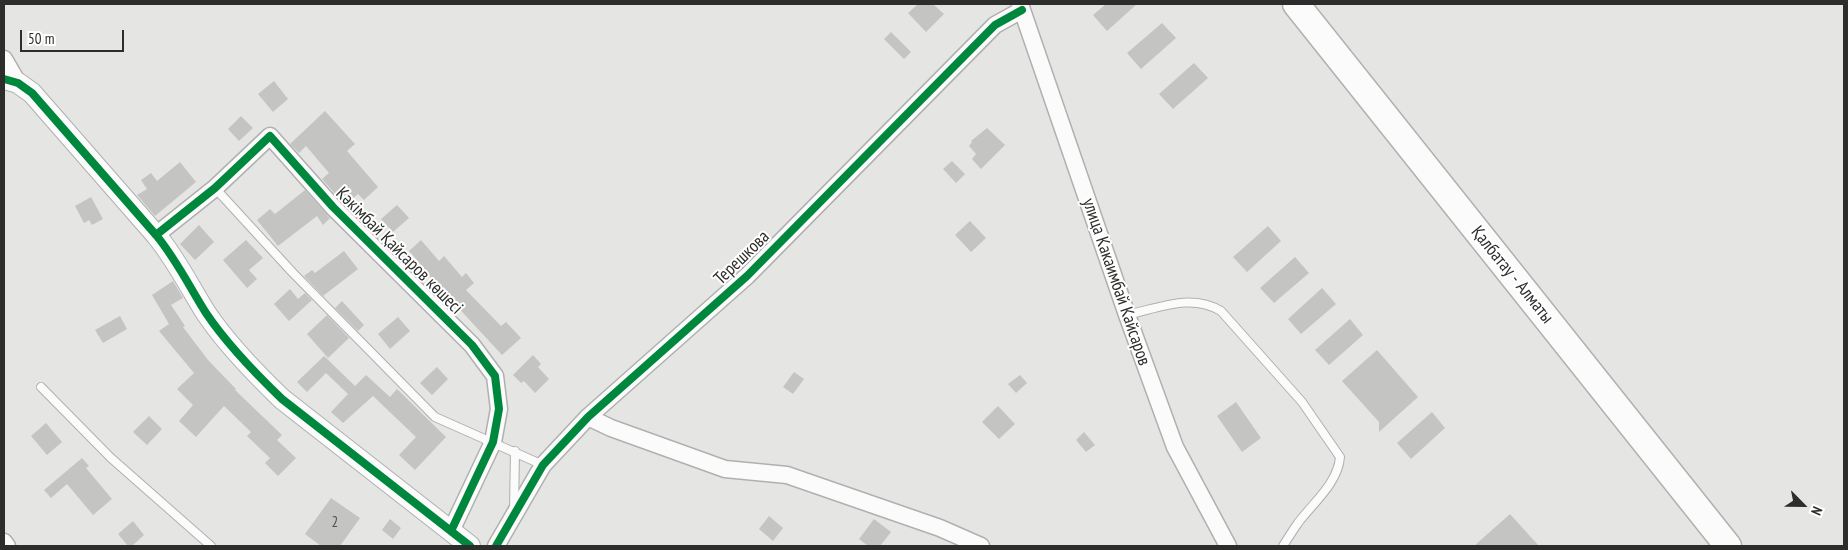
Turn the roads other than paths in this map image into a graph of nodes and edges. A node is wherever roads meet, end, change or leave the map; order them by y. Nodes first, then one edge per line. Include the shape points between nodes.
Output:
1 (1296, 4) edge
2 (1021, 7) edge
3 (4, 59) edge
4 (11, 81) edge
5 (215, 188) junction
6 (156, 235) junction
7 (1127, 315) junction
8 (41, 387) dead end
9 (588, 417) junction
10 (493, 442) junction
11 (515, 451) junction
12 (543, 465) junction
13 (513, 517) junction
14 (451, 531) junction
15 (4, 542) edge
16 (7, 546) edge
17 (211, 546) edge
18 (470, 546) edge
19 (496, 546) edge
20 (981, 546) edge
21 (1228, 546) edge
22 (1283, 546) edge
23 (1728, 546) edge

1 - 23 highway, Қалбатау - Алматы
2 - 7 street, улица Какаимбай Кайсаров
2 - 9 street, Терешкова via 995,25 747,276
3 - 4 street
4 - 6 street via 32,92
5 - 6 street, Кәкімбай Қайсаров көшесі
5 - 10 lane via 293,273 435,417
5 - 10 street, Кәкімбай Қайсаров көшесі via 270,136 333,207 472,346 495,376 499,409
6 - 14 street via 173,256 207,314 259,377 282,399
7 - 21 street, улица Какаимбай Кайсаров via 1175,447
7 - 22 lane via 1190,300 1221,311 1302,402 1340,457 1333,478
8 - 17 lane via 111,458
9 - 12 street, Терешкова
9 - 20 street via 725,469 787,475 940,528
10 - 11 lane
10 - 14 street, Кәкімбай Қайсаров көшесі
11 - 12 lane
11 - 13 lane
12 - 13 street, Терешкова
13 - 19 street, Терешкова
14 - 18 street
15 - 16 street

